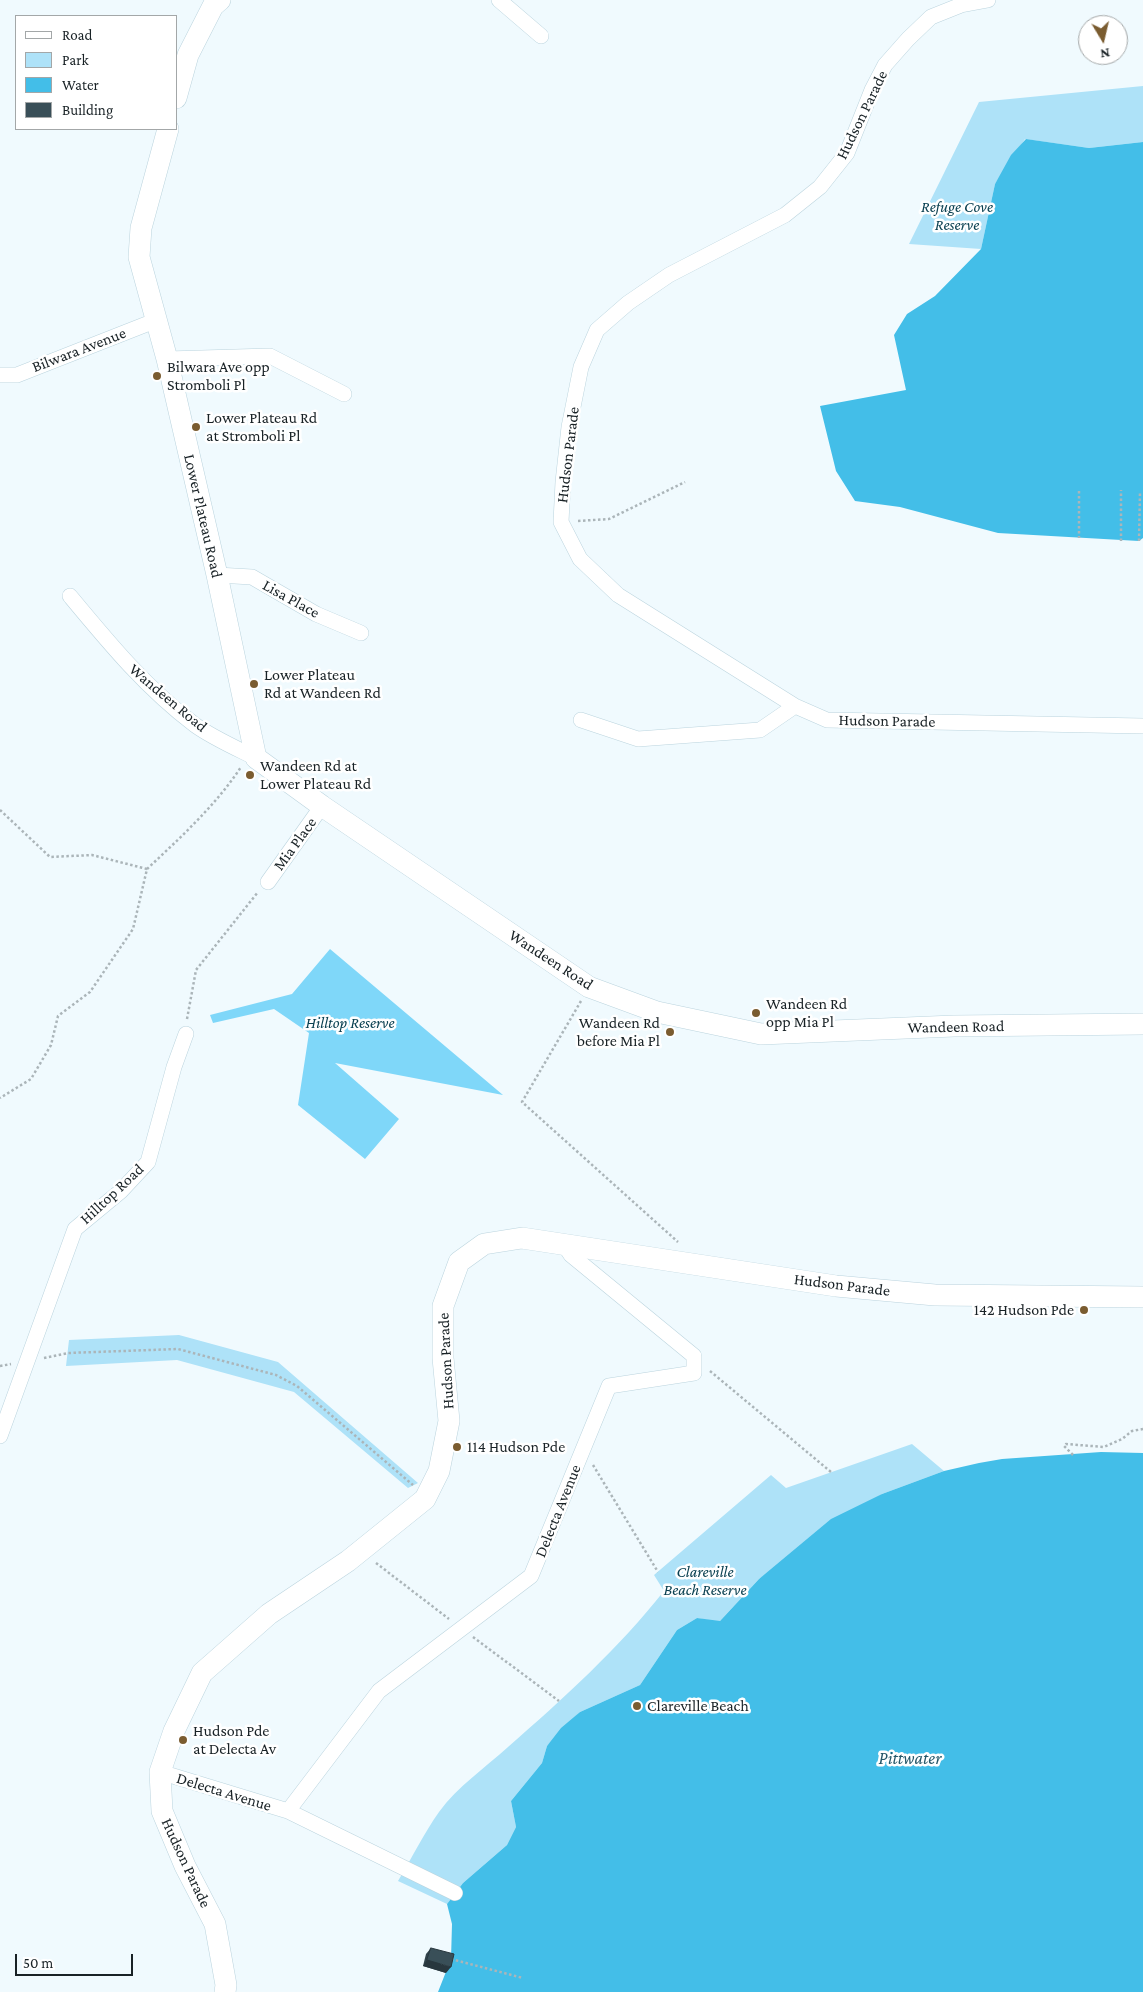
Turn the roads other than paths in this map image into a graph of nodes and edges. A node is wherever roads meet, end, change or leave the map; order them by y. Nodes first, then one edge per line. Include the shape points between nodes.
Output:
1 (220, 0) edge
2 (499, 0) edge
3 (988, 0) edge
4 (541, 36) dead end
5 (178, 91) edge
6 (168, 130) edge
7 (157, 320) junction
8 (167, 359) junction
9 (0, 375) edge
10 (344, 394) dead end
11 (217, 576) junction
12 (70, 596) dead end
13 (361, 634) dead end
14 (795, 706) junction
15 (580, 720) dead end
16 (1143, 726) edge
17 (252, 756) junction
18 (322, 806) junction
19 (268, 882) road end
20 (1143, 1024) edge
21 (186, 1034) road end
22 (563, 1243) junction
23 (1143, 1297) edge
24 (0, 1436) edge
25 (160, 1772) junction
26 (288, 1811) junction
27 (455, 1893) dead end
28 (225, 1992) edge

1 - 5 street via 213,6 188,55
2 - 4 street
3 - 14 street, Hudson Parade via 961,5 931,17 908,39 885,66 872,90 847,153 820,186 785,215 669,275 628,303 597,330 581,367 570,427 561,522 580,559 618,595
6 - 7 street, Lower Plateau Road via 141,228 140,257
7 - 8 street, Lower Plateau Road
7 - 9 street, Bilwara Avenue via 17,375
8 - 10 street via 270,356
8 - 11 street, Lower Plateau Road
11 - 13 street, Lisa Place via 252,577 316,614
11 - 17 street, Lower Plateau Road
12 - 17 street, Wandeen Road via 124,661 159,695 197,726
14 - 15 street via 760,730 638,739
14 - 16 street, Hudson Parade via 828,720
17 - 18 street, Wandeen Road
18 - 19 street, Mia Place
18 - 20 street, Wandeen Road via 589,987 657,1012 761,1034 954,1026
21 - 24 street, Hilltop Road via 148,1162 75,1229
22 - 23 street, Hudson Parade via 836,1286 925,1294
22 - 25 street, Hudson Parade via 522,1238 484,1244 459,1262 443,1306 443,1358 449,1421 439,1471 425,1499 348,1561 269,1614 202,1673 174,1731
22 - 26 street, Delecta Avenue via 571,1255 694,1356 694,1373 609,1386 531,1576 380,1691
25 - 26 street, Delecta Avenue
25 - 28 street, Hudson Parade via 162,1811 185,1866 215,1924
26 - 27 street, Delecta Avenue

